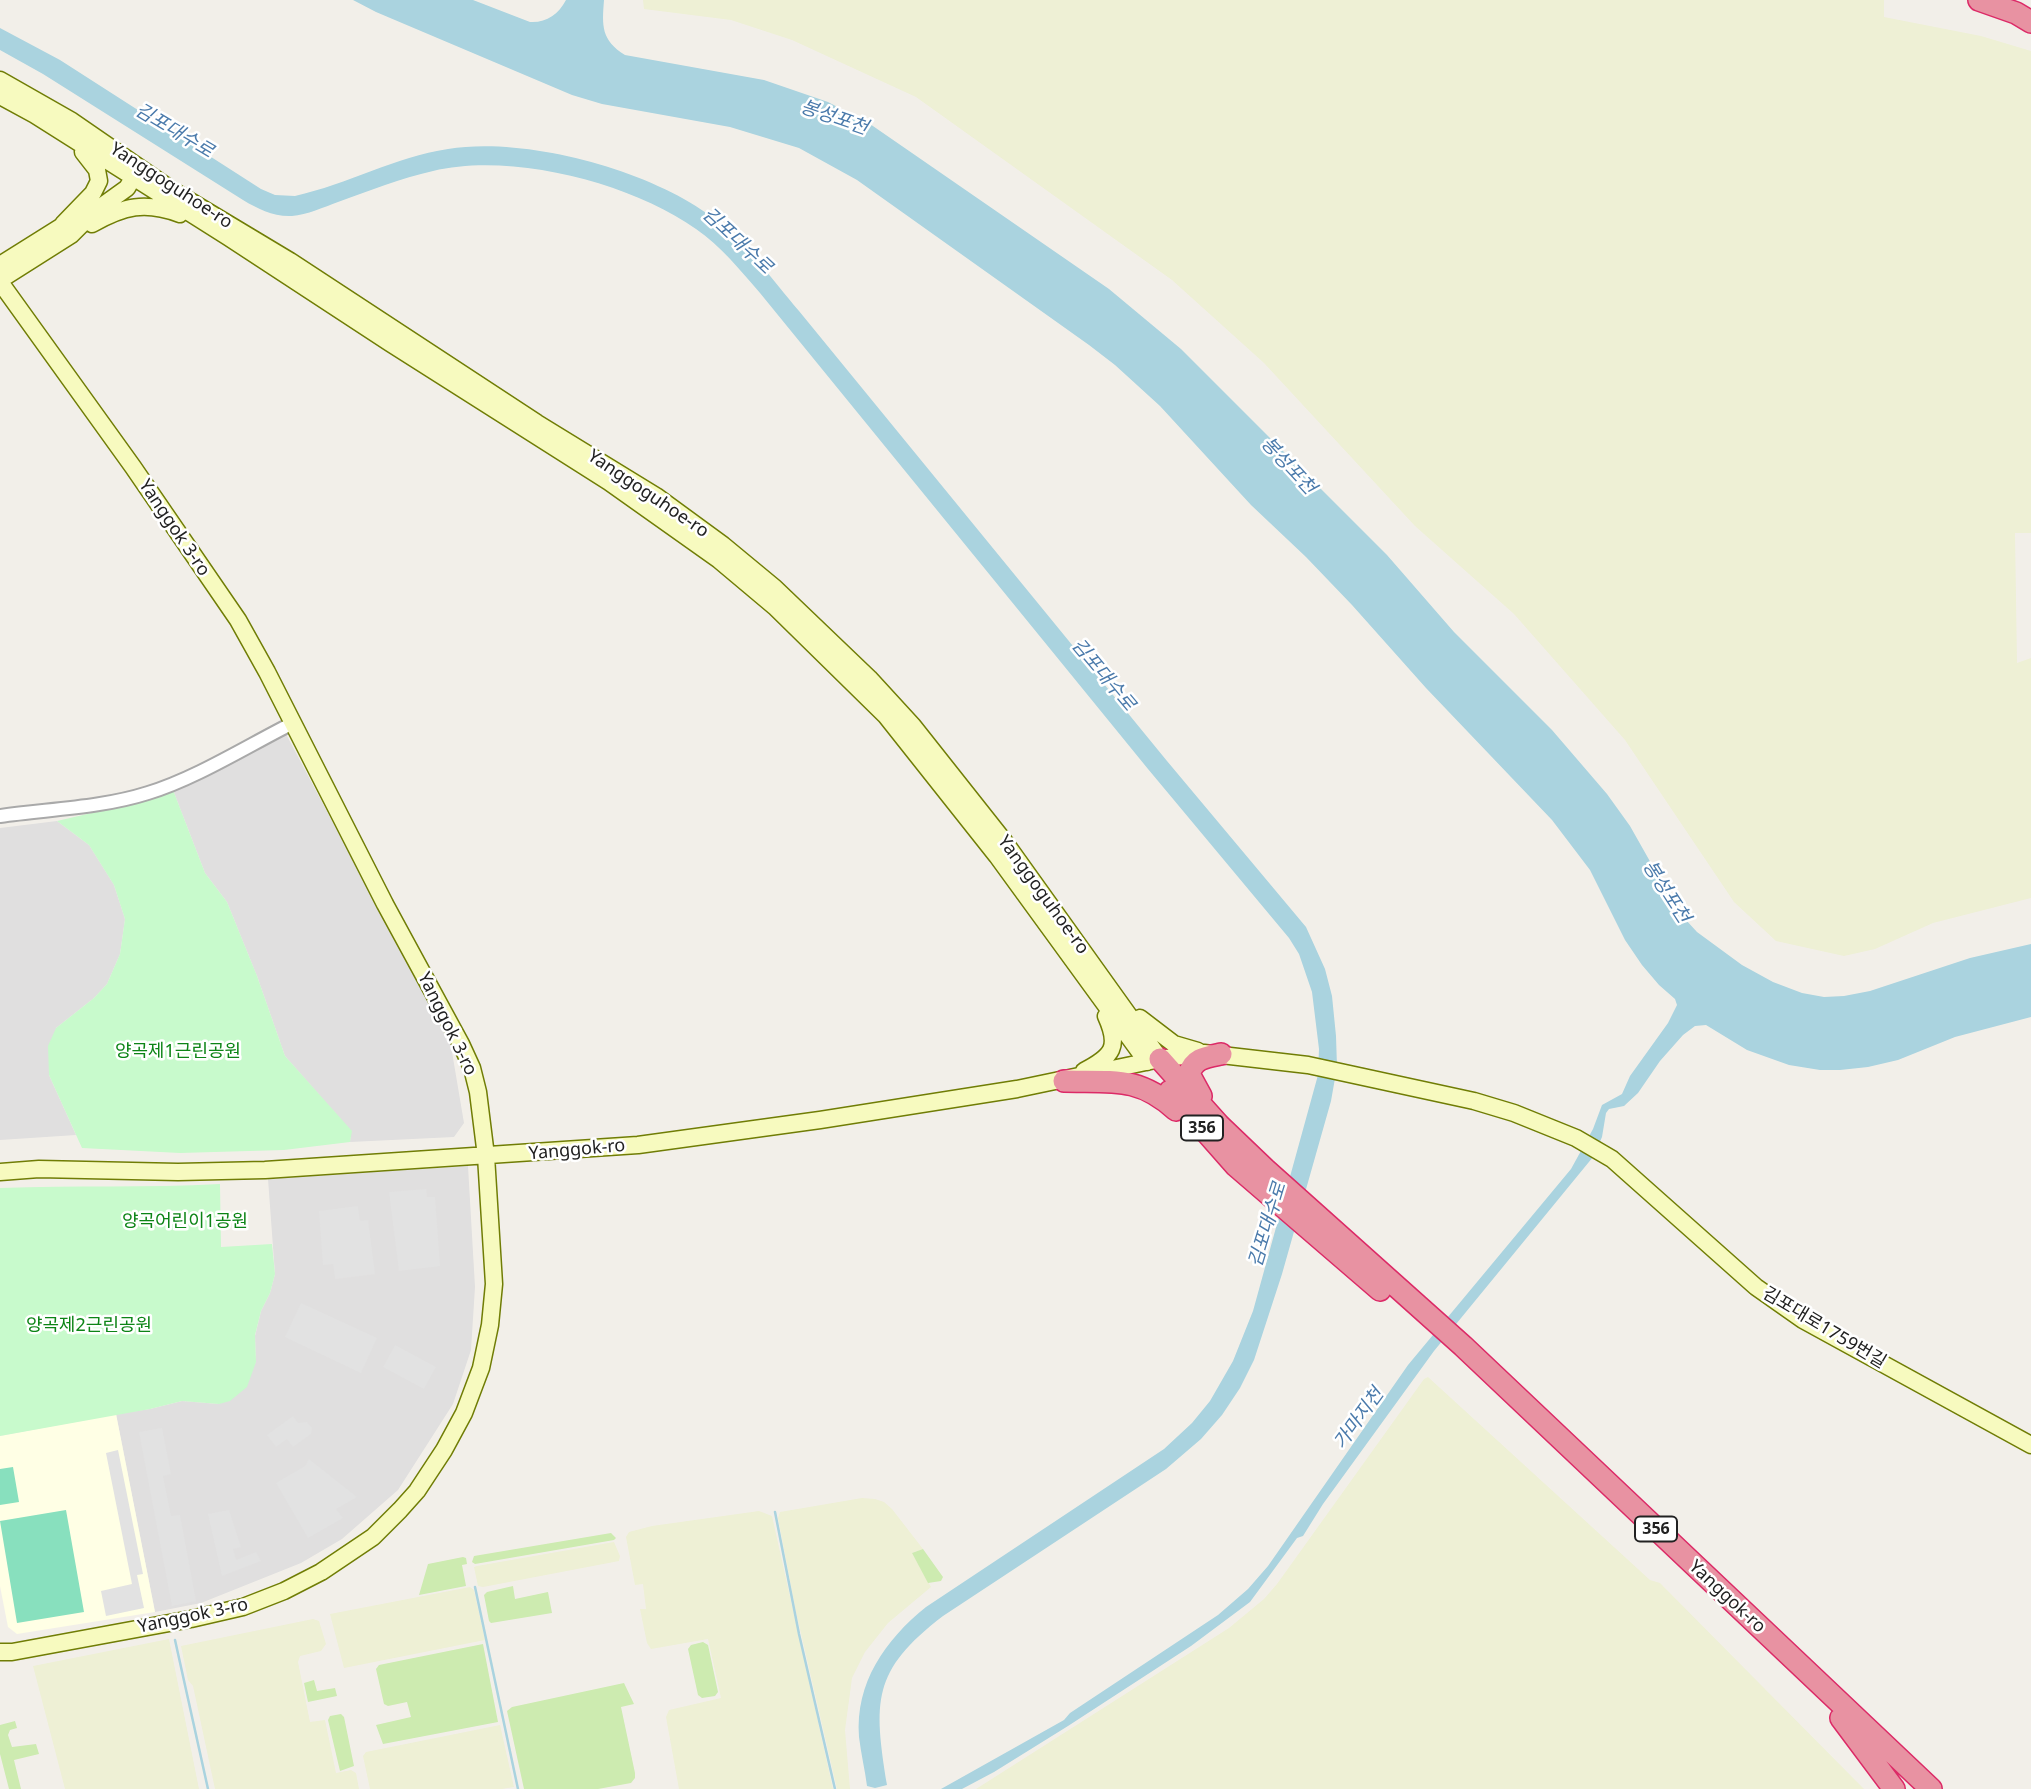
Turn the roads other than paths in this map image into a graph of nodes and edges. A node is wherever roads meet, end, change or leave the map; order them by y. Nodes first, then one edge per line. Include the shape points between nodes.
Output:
1 (1979, 0) edge
2 (2031, 22) edge
3 (0, 80) edge
4 (0, 96) edge
5 (66, 135) junction
6 (136, 173) junction
7 (67, 230) junction
8 (228, 237) junction
9 (0, 265) edge
10 (0, 281) edge
11 (293, 723) junction
12 (0, 816) edge
13 (1088, 983) junction
14 (1119, 1000) junction
15 (1212, 1053) junction
16 (1154, 1060) junction
17 (1064, 1081) junction
18 (1219, 1125) junction
19 (486, 1156) junction
20 (1236, 1166) junction
21 (0, 1172) edge
22 (1425, 1320) junction
23 (2031, 1445) edge
24 (0, 1652) edge
25 (1845, 1715) junction
26 (1894, 1789) edge
27 (1916, 1789) edge
28 (1931, 1789) edge
29 (1944, 1789) edge

1 - 2 highway
3 - 6 street, Yanggoguhoe-ro via 72,121
4 - 5 street, Yanggoguhoe-ro
5 - 6 street, Yanggoguhoe-ro
5 - 7 street via 89,157 99,181
6 - 7 street via 127,188
6 - 8 street, Yanggoguhoe-ro
6 - 14 street, Yanggoguhoe-ro via 290,261 656,496 775,588 913,726 1004,841
7 - 8 street via 112,213 153,206
7 - 9 street
7 - 10 street
8 - 13 street, Yanggoguhoe-ro via 657,514 775,607 886,716 997,856
10 - 11 street, Yanggok 3-ro via 238,620
11 - 12 street via 147,794
11 - 19 street, Yanggok 3-ro via 467,1057 478,1092
13 - 16 street, Yanggoguhoe-ro
13 - 17 street via 1113,1030 1114,1044 1110,1054
14 - 15 street via 1174,1044
14 - 16 street, Yanggoguhoe-ro
15 - 16 street
15 - 18 highway via 1197,1060 1189,1074
15 - 23 street, 김포대로1759번길 via 1311,1066 1474,1101 1576,1138 1639,1181 1776,1302
16 - 17 street, Yanggok-ro
16 - 18 highway, 356
16 - 20 highway, 356
17 - 19 street, Yanggok-ro via 638,1145
17 - 20 highway via 1145,1087
18 - 22 highway, 356 via 1314,1210
19 - 21 street, Yanggok-ro via 265,1170
19 - 24 street, Yanggok 3-ro via 494,1284 481,1368 456,1429 400,1510 341,1560 251,1604
20 - 22 highway, 356
22 - 25 highway, Yanggok-ro / 356
25 - 26 highway
25 - 27 highway, Yanggok-ro / 356
25 - 28 highway, Yanggok-ro / 356
25 - 29 highway

